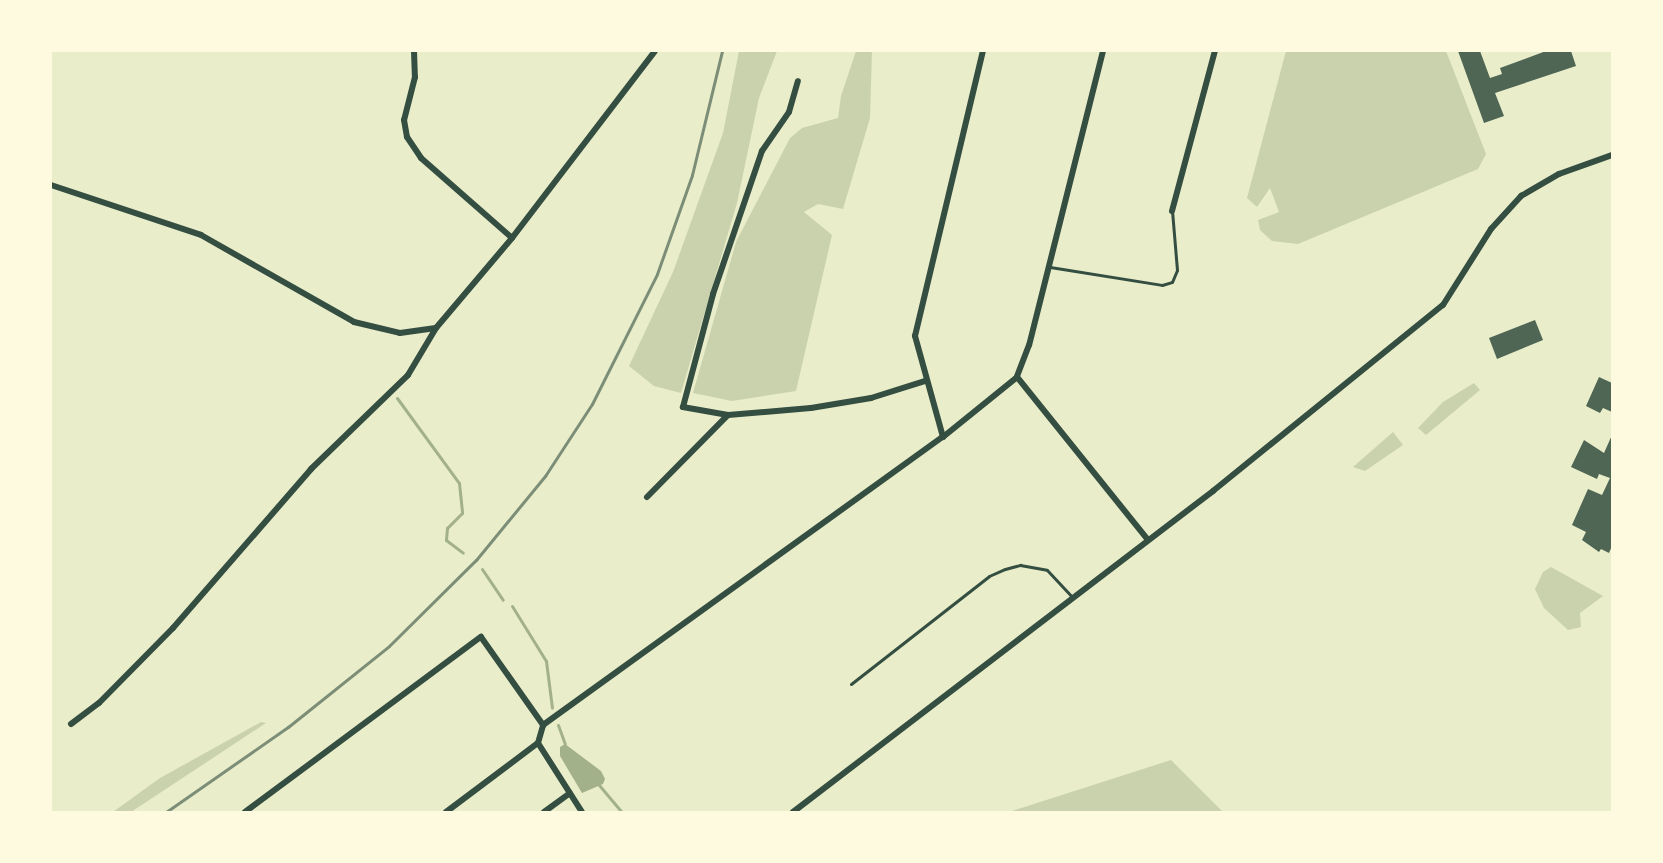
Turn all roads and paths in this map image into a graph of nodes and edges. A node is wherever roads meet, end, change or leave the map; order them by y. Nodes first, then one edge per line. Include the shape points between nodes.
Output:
1 (414, 51) edge
2 (655, 51) edge
3 (983, 51) edge
4 (1103, 51) edge
5 (1215, 51) edge
6 (798, 81) dead end
7 (1612, 155) edge
8 (51, 185) edge
9 (1172, 211) joint
10 (512, 238) junction
11 (1050, 267) junction
12 (436, 328) junction
13 (1017, 377) junction
14 (925, 381) junction
15 (728, 415) junction
16 (943, 437) junction
17 (647, 497) dead end
18 (1148, 540) junction
19 (1072, 598) junction
20 (852, 684) dead end
21 (71, 724) dead end
22 (543, 725) junction
23 (538, 743) junction
24 (570, 793) junction
25 (245, 812) edge
26 (447, 812) edge
27 (544, 812) edge
28 (582, 812) edge
29 (793, 812) edge

1 - 10 street via 415,77 404,120 406,137 422,158
2 - 10 street
3 - 14 street via 915,336
4 - 11 street
5 - 9 street
6 - 15 street via 789,112 762,151 713,294 683,407
7 - 18 street via 1559,174 1521,196 1491,229 1443,305
8 - 12 street via 201,235 354,322 400,333
9 - 11 lane via 1177,270 1172,282 1162,285
10 - 12 street
11 - 13 street
12 - 21 street via 408,375 311,469 172,628 99,703
13 - 16 street
13 - 18 street
14 - 15 street via 871,398
14 - 16 street
15 - 17 street
16 - 22 street
18 - 19 street
19 - 20 lane via 1047,570 1020,565 1005,569 990,576
19 - 29 street
22 - 23 street
22 - 25 street via 481,637
23 - 24 street
23 - 26 street
24 - 27 street
24 - 28 street

